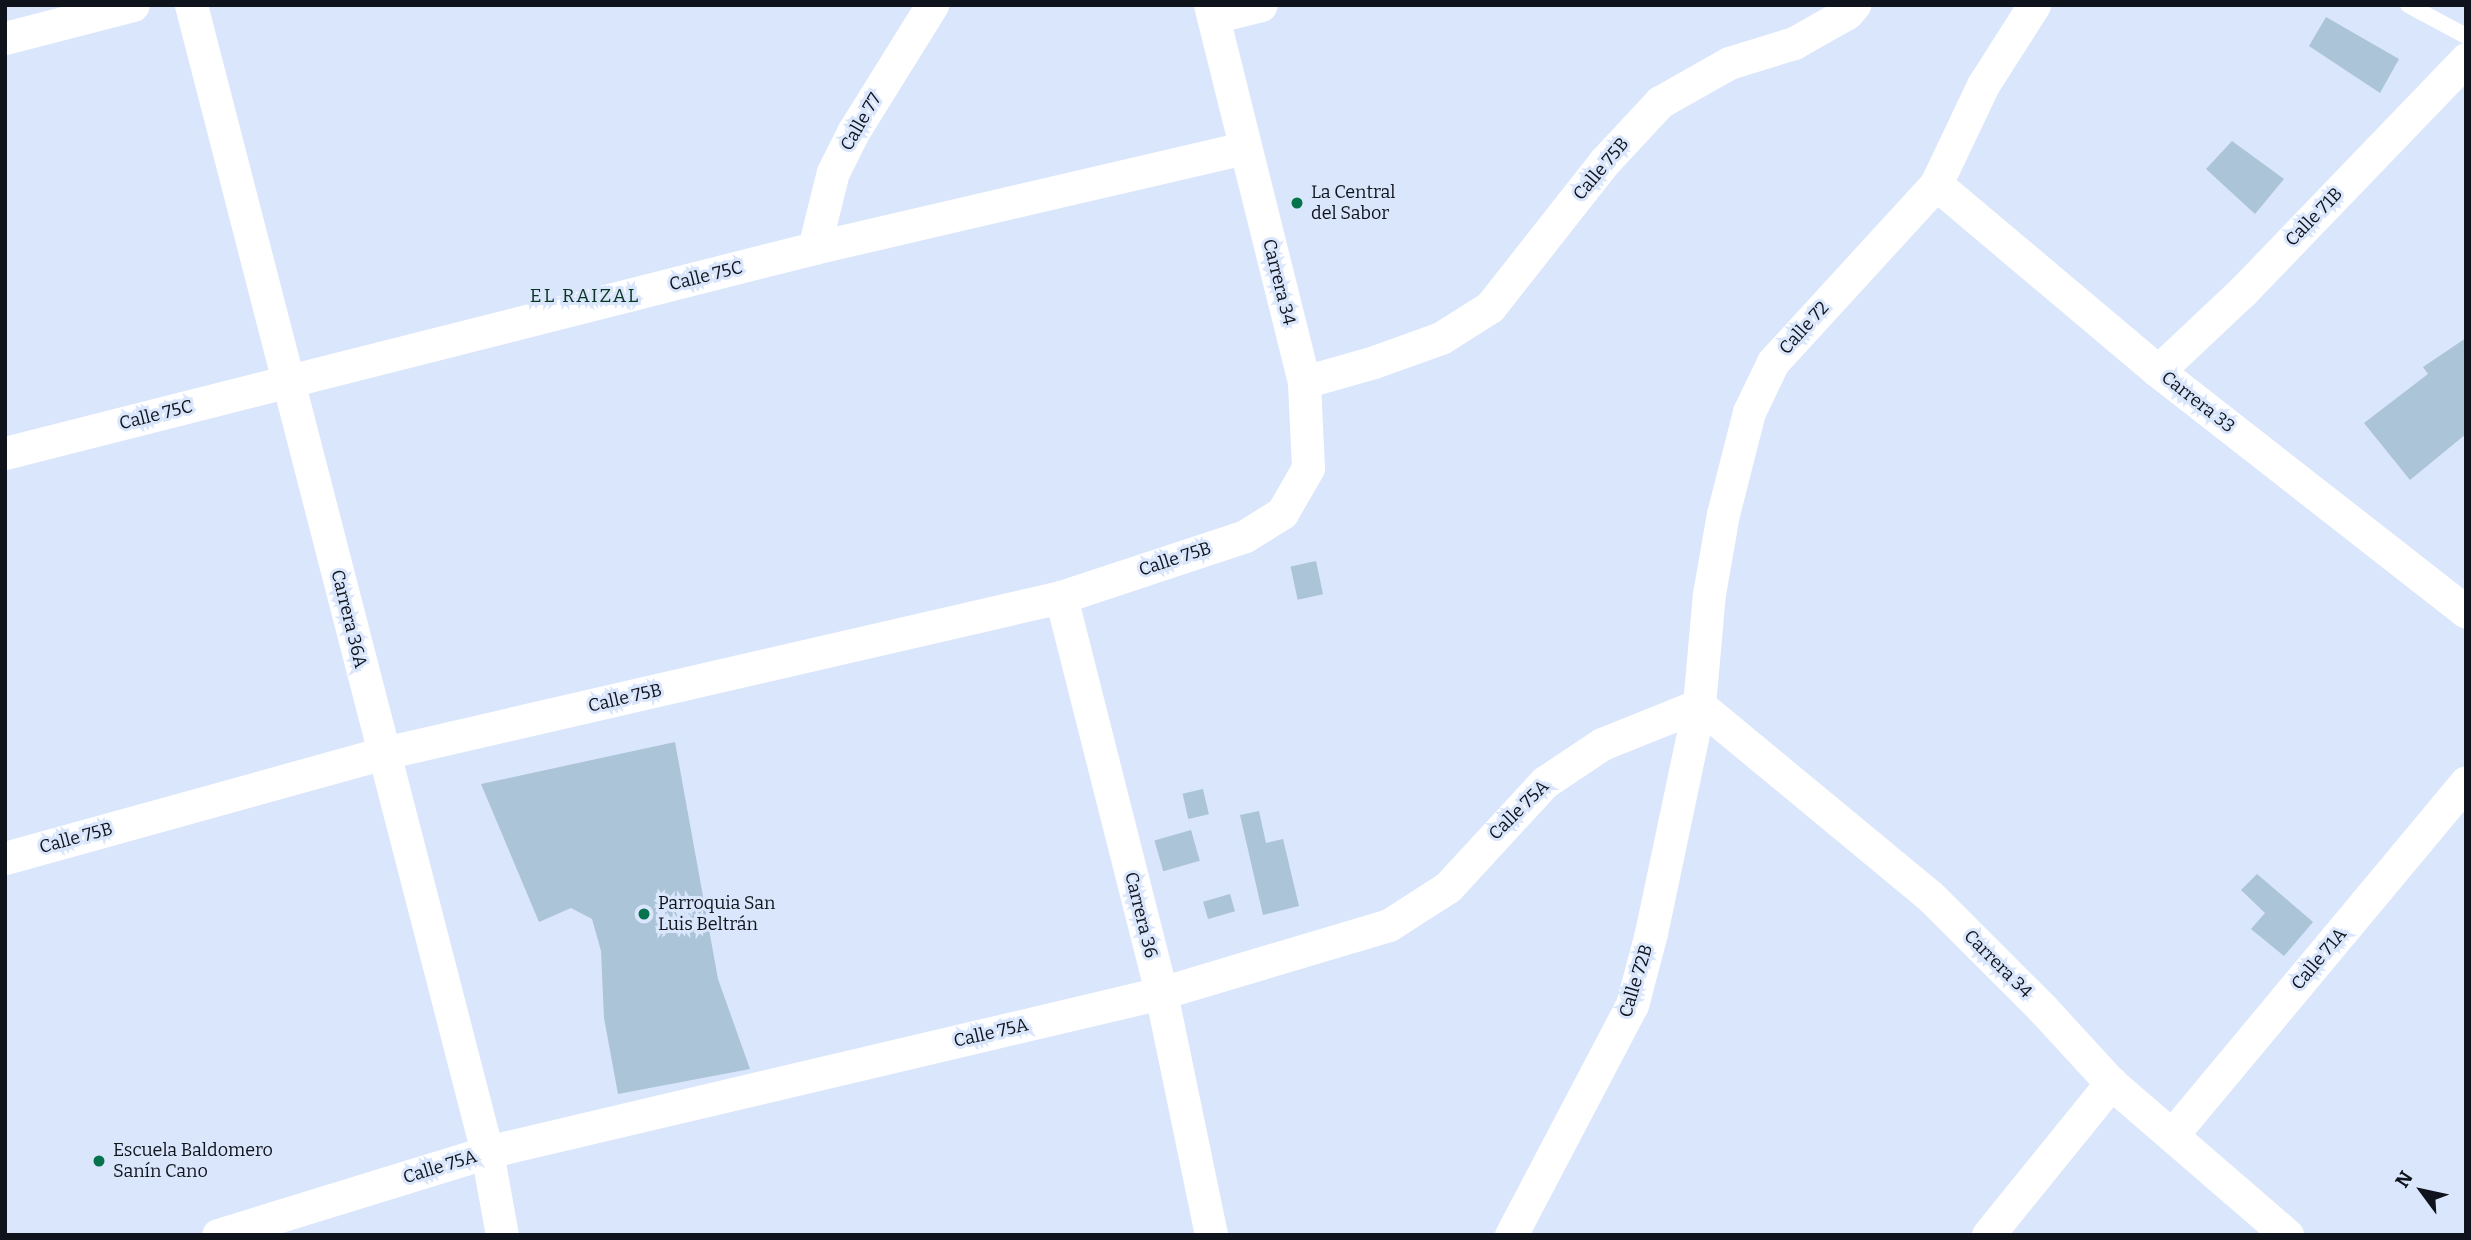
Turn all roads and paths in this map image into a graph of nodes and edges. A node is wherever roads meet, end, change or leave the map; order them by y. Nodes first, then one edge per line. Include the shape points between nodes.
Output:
1 (133, 5) edge
2 (191, 5) edge
3 (932, 5) edge
4 (1261, 5) edge
5 (1854, 5) edge
6 (2034, 5) edge
7 (2408, 5) edge
8 (1211, 11) edge
9 (2466, 36) edge
10 (5, 38) edge
11 (2466, 59) edge
12 (1245, 148) junction
13 (1936, 184) junction
14 (814, 248) junction
15 (2158, 371) junction
16 (288, 381) junction
17 (1304, 382) junction
18 (5, 453) edge
19 (1245, 536) joint
20 (1061, 597) junction
21 (2466, 612) edge
22 (1699, 705) junction
23 (384, 753) junction
24 (2466, 782) edge
25 (5, 858) edge
26 (1161, 993) junction
27 (2111, 1083) junction
28 (2172, 1135) junction
29 (487, 1152) junction
30 (218, 1235) edge
31 (502, 1235) edge
32 (1211, 1235) edge
33 (1510, 1235) edge
34 (1988, 1235) edge
35 (2287, 1235) edge

1 - 10 street
2 - 16 street, Carrera 36A
3 - 14 street, Calle 77 via 833,172
4 - 8 street
5 - 17 street, Calle 75B via 1794,43 1729,63 1660,102 1605,160 1490,307 1441,338
6 - 13 street, Calle 72 via 1983,85
7 - 9 lane
8 - 12 street, Carrera 34
11 - 15 street, Calle 71B via 2243,291
12 - 14 street, Calle 75C
12 - 17 street, Carrera 34
13 - 15 street, Carrera 33
13 - 22 street, Calle 72 via 1773,362 1749,412 1723,514
14 - 16 street, Calle 75C
15 - 21 street, Carrera 33
16 - 18 street, Calle 75C
16 - 23 street, Carrera 36A
17 - 19 street, Carrera 34 via 1308,468 1282,513
19 - 20 street, Calle 75B
20 - 23 street, Calle 75B
20 - 26 street, Carrera 36
22 - 26 street, Calle 75A via 1602,744 1545,782 1448,887 1389,925
22 - 27 street, Carrera 34 via 1930,896
22 - 33 street, Calle 72B via 1632,1004
23 - 25 street, Calle 75B
23 - 29 street, Carrera 36A
24 - 28 street, Calle 71A
26 - 29 street, Calle 75A
26 - 32 street, Carrera 36
27 - 28 street, Carrera 34
27 - 34 street
28 - 35 street, Carrera 34
29 - 30 street, Calle 75A
29 - 31 street, Carrera 36A

